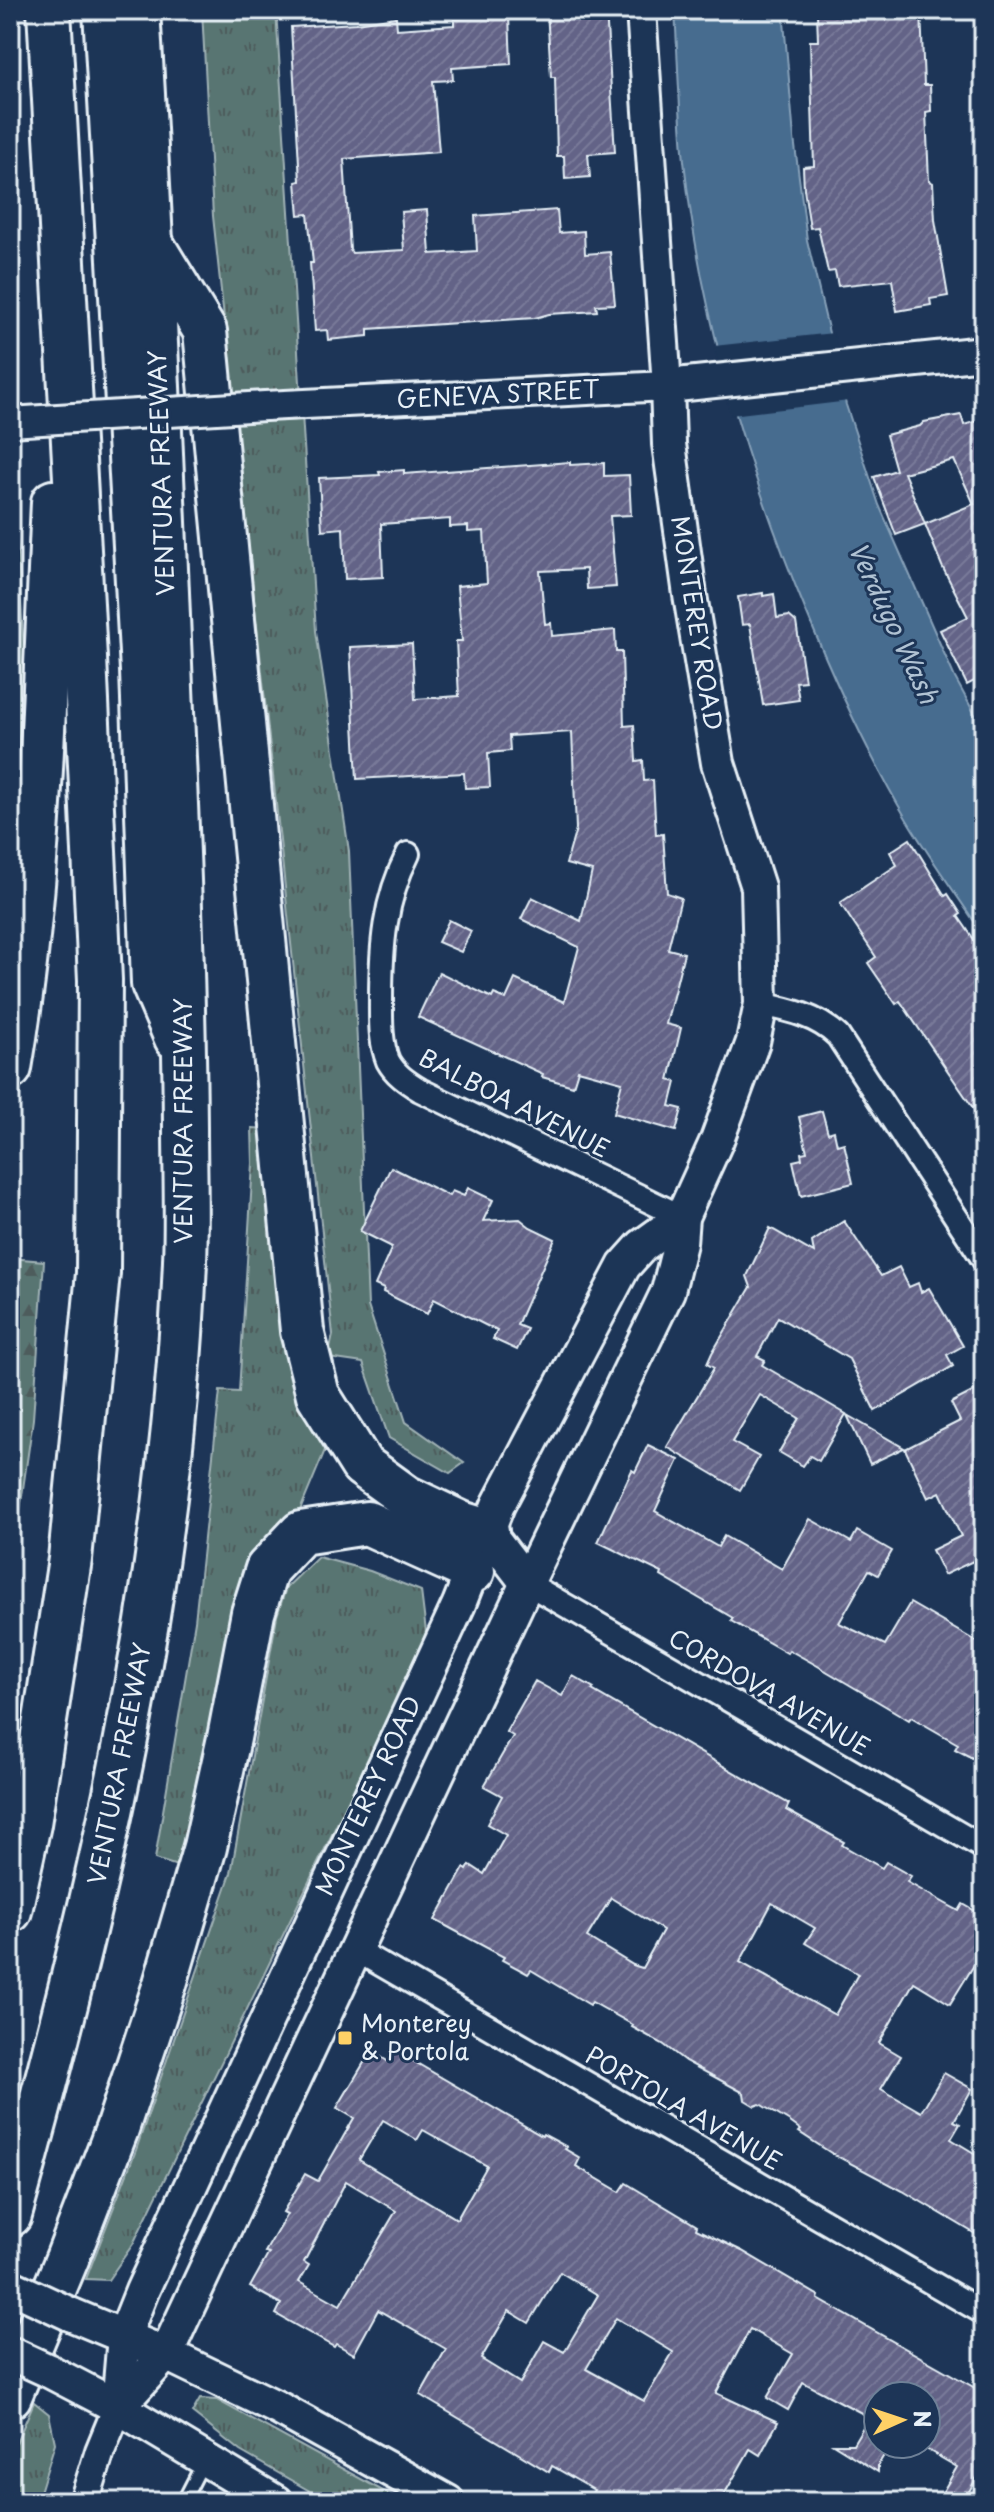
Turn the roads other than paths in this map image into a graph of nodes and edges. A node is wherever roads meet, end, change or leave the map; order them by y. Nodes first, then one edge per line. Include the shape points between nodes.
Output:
1 (49, 10) edge
2 (80, 10) edge
3 (105, 10) edge
4 (138, 10) edge
5 (641, 10) edge
6 (152, 244) junction
7 (63, 265) junction
8 (984, 353) edge
9 (667, 386) junction
10 (10, 422) edge
11 (408, 854) dead end
12 (761, 1004) junction
13 (100, 1044) junction
14 (184, 1058) junction
15 (10, 1068) edge
16 (682, 1217) junction
17 (984, 1260) edge
18 (487, 1531) junction
19 (473, 1571) junction
20 (527, 1583) junction
21 (984, 1848) edge
22 (10, 1911) edge
23 (356, 1950) junction
24 (10, 2215) edge
25 (10, 2286) edge
26 (984, 2313) edge
27 (124, 2336) junction
28 (10, 2353) edge
29 (166, 2354) junction
30 (10, 2396) edge
31 (118, 2407) junction
32 (205, 2460) junction
33 (84, 2502) edge
34 (183, 2502) edge
35 (276, 2502) edge
36 (448, 2502) edge

1 - 7 highway
2 - 13 highway via 132,929 132,982
3 - 14 highway via 142,671 153,984
4 - 6 highway, VENTURA FREEWAY
5 - 9 street, MONTEREY ROAD
6 - 14 highway, VENTURA FREEWAY
6 - 18 highway via 205,331 302,1331 318,1395 362,1465 406,1497
7 - 13 highway
7 - 15 highway via 38,832
8 - 9 main road, GENEVA STREET
9 - 10 street, GENEVA STREET, bridge
9 - 12 main road, MONTEREY ROAD via 669,444 718,763 758,887
11 - 16 street, BALBOA AVENUE via 390,898 381,953 381,1026 390,1064 420,1090
12 - 16 main road, MONTEREY ROAD via 753,1042 717,1140
12 - 17 street via 808,1016 838,1036
13 - 22 highway via 98,1273 70,1559 29,1824
14 - 24 highway, VENTURA FREEWAY via 185,1260 169,1467 144,1648 100,1867
16 - 18 main road, MONTEREY ROAD via 624,1266
16 - 20 main road, MONTEREY ROAD via 668,1291
18 - 19 main road, MONTEREY ROAD
18 - 20 main road
19 - 20 main road
19 - 27 main road, MONTEREY ROAD
19 - 30 highway via 367,1523 301,1533 267,1569 253,1613 205,1847 170,1969 117,2129
20 - 21 street, CORDOVA AVENUE
20 - 23 main road, MONTEREY ROAD
23 - 26 street, PORTOLA AVENUE
23 - 29 main road, MONTEREY ROAD
25 - 27 main road, bridge
27 - 29 main road
27 - 31 main road, MONTEREY ROAD
28 - 31 main road, bridge
29 - 31 main road, MONTEREY ROAD
29 - 36 main road via 278,2408
31 - 32 main road
31 - 33 street, MONTEREY ROAD
32 - 34 lane
32 - 35 main road

